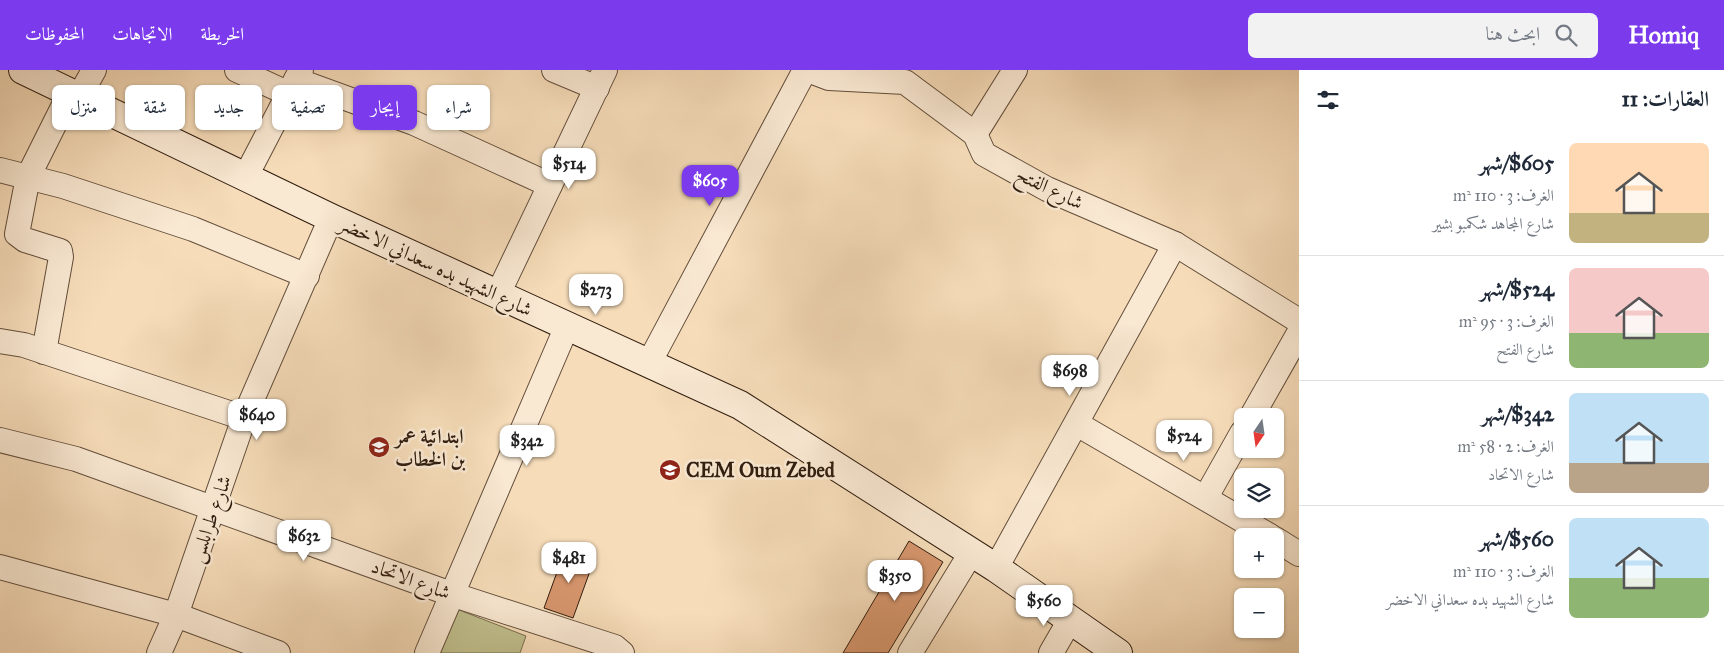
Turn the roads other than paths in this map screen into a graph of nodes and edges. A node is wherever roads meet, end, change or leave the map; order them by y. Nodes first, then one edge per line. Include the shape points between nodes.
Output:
1 (22, 70) edge
2 (94, 70) edge
3 (237, 70) edge
4 (554, 70) edge
5 (806, 70) edge
6 (1015, 70) edge
7 (908, 76) edge
8 (601, 79) edge
9 (295, 82) edge
10 (53, 85) edge
11 (82, 85) edge
12 (115, 114) edge
13 (54, 130) edge
14 (975, 134) junction
15 (0, 170) edge
16 (246, 176) junction
17 (28, 177) junction
18 (550, 185) junction
19 (331, 218) junction
20 (1175, 244) junction
21 (306, 276) junction
22 (498, 294) junction
23 (1299, 321) edge
24 (567, 326) junction
25 (1299, 333) edge
26 (0, 342) edge
27 (44, 352) junction
28 (649, 363) junction
29 (1257, 408) edge
30 (244, 418) junction
31 (1077, 424) junction
32 (0, 440) edge
33 (1234, 447) edge
34 (1206, 497) junction
35 (215, 509) junction
36 (1257, 528) edge
37 (1284, 545) edge
38 (971, 552) junction
39 (1299, 554) edge
40 (0, 567) edge
41 (996, 568) junction
42 (452, 594) junction
43 (176, 616) junction
44 (1070, 620) junction
45 (159, 653) edge
46 (278, 653) edge
47 (427, 653) edge
48 (622, 653) edge
49 (910, 653) edge
50 (1051, 653) edge
51 (1118, 653) edge

1 - 10 main road, شارع الشهيد بده سعداني الاخضر
2 - 11 street
3 - 9 street
4 - 8 street
5 - 7 street, شارع الفتح via 829,78
5 - 28 street
6 - 14 street
7 - 14 street, شارع الفتح
8 - 18 street
9 - 16 street
9 - 18 street via 414,123
12 - 16 main road, شارع الشهيد بده سعداني الاخضر
13 - 17 street
14 - 20 street, شارع الفتح via 984,154 1031,180
15 - 17 street
16 - 19 main road, شارع الشهيد بده سعداني الاخضر
17 - 21 street via 193,229
17 - 27 street via 17,234 25,240 57,248 61,257
18 - 22 street
19 - 21 street, شارع طرابلس
19 - 22 main road, شارع الشهيد بده سعداني الاخضر
20 - 23 street, شارع الفتح
20 - 31 street
21 - 30 street, شارع طرابلس
22 - 24 main road, شارع الشهيد بده سعداني الاخضر
24 - 28 main road, شارع الشهيد بده سعداني الاخضر
24 - 42 street
25 - 29 street
26 - 27 street
27 - 30 street
28 - 38 main road, شارع الشهيد بده سعداني الاخضر via 740,405
30 - 35 street, شارع طرابلس
31 - 34 street
31 - 41 street
32 - 35 street, شارع الاتحاد via 76,459
33 - 34 street
34 - 36 street
35 - 42 street, شارع الاتحاد
35 - 43 street, شارع طرابلس
37 - 39 street
38 - 41 main road, شارع الشهيد بده سعداني الاخضر
38 - 49 street
40 - 43 street
41 - 44 main road, شارع الشهيد بده سعداني الاخضر
42 - 47 street
42 - 48 street, شارع الاتحاد via 615,647
43 - 45 street, شارع طرابلس
43 - 46 street
44 - 50 street
44 - 51 main road, شارع الشهيد بده سعداني الاخضر

